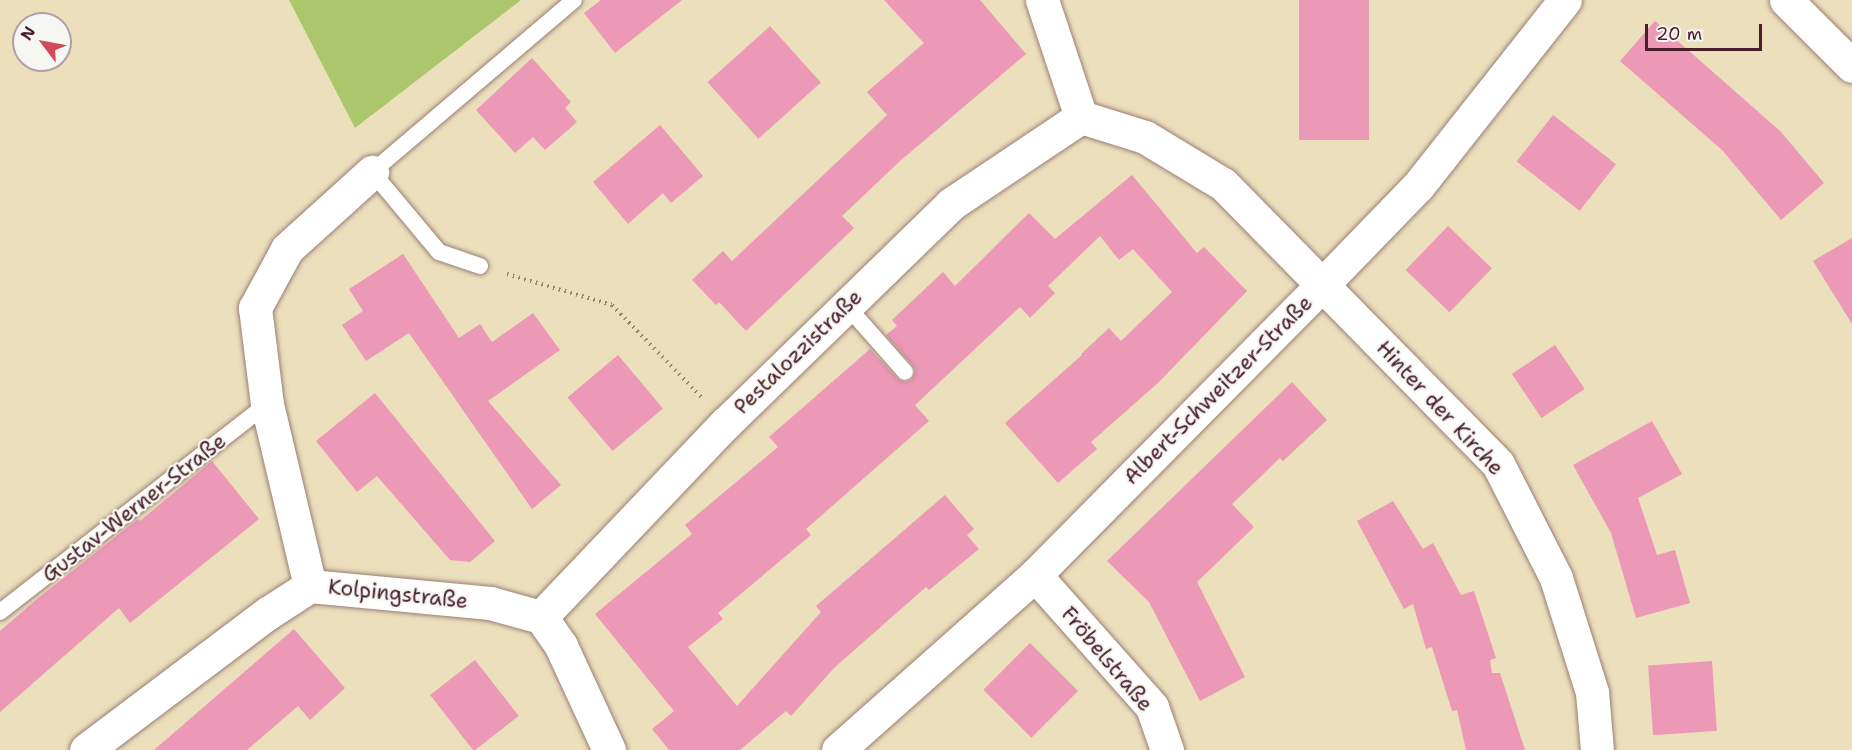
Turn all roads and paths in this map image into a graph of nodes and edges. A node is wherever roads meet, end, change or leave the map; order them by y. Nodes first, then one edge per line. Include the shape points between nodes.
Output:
1 (574, 0) edge
2 (1042, 0) edge
3 (1565, 0) edge
4 (1786, 0) edge
5 (1852, 66) edge
6 (1081, 117) junction
7 (372, 172) junction
8 (480, 266) joint
9 (1323, 284) junction
10 (846, 305) junction
11 (905, 372) dead end
12 (267, 404) junction
13 (726, 423) junction
14 (1035, 575) junction
15 (310, 586) junction
16 (0, 612) edge
17 (541, 617) junction
18 (86, 750) edge
19 (609, 750) edge
20 (838, 750) edge
21 (1167, 750) edge
22 (1597, 750) edge

1 - 7 lane
2 - 6 street
3 - 9 street, Albert-Schweitzer-Straße via 1418,186
4 - 5 street
6 - 9 street via 1145,137 1223,184
6 - 10 street, Pestalozzistraße via 951,204
7 - 8 lane via 439,252
7 - 12 street via 287,249 255,309
8 - 13 path via 612,305
9 - 14 street, Albert-Schweitzer-Straße
9 - 22 street, Hinter der Kirche via 1498,464 1556,578 1592,692
10 - 11 lane
10 - 13 street, Pestalozzistraße
12 - 15 street
12 - 16 lane, Gustav-Werner-Straße
13 - 17 street, Pestalozzistraße
14 - 20 street, Albert-Schweitzer-Straße
14 - 21 street, Fröbelstraße via 1152,707
15 - 17 street, Kolpingstraße via 490,603
15 - 18 street, Kolpingstraße via 268,613
17 - 19 street via 561,646

